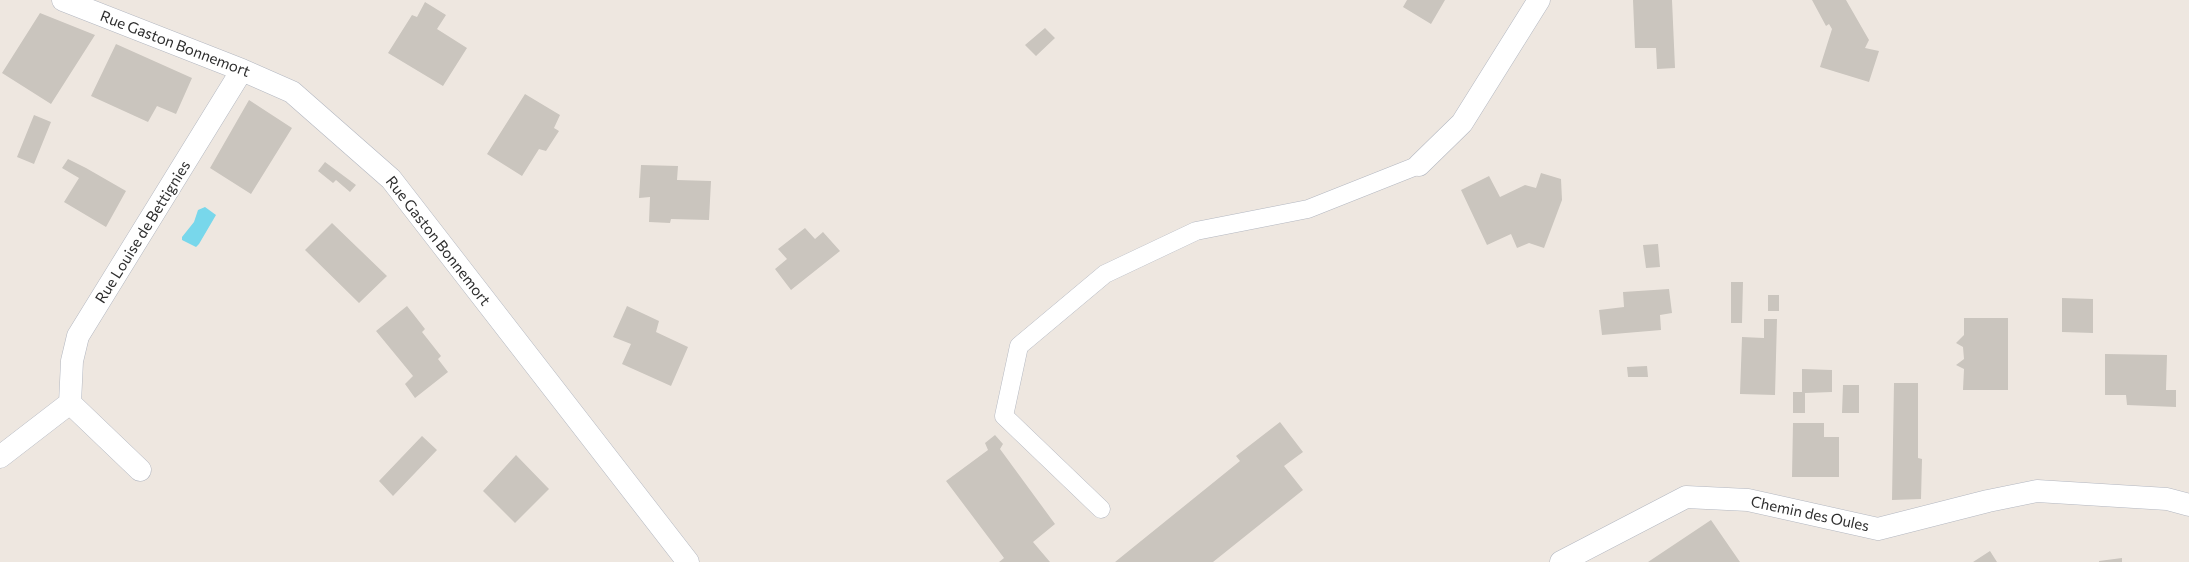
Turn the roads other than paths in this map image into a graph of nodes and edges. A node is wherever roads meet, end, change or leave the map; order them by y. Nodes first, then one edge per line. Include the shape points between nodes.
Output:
1 (64, 0) edge
2 (1538, 0) edge
3 (242, 70) junction
4 (1419, 165) joint
5 (70, 403) junction
6 (0, 457) edge
7 (140, 470) dead end
8 (2189, 505) edge
9 (1100, 509) dead end
10 (688, 562) edge
11 (1561, 562) edge

1 - 3 street, Rue Gaston Bonnemort
2 - 4 street via 1462,123
3 - 5 street, Rue Louise de Bettignies via 78,336 72,361
3 - 10 street, Rue Gaston Bonnemort via 292,92 391,179
4 - 9 lane via 1308,209 1196,231 1105,274 1019,346 1004,416
5 - 6 street
5 - 7 street
8 - 11 street, Chemin des Oules via 2167,499 2036,491 1878,529 1748,500 1686,498

